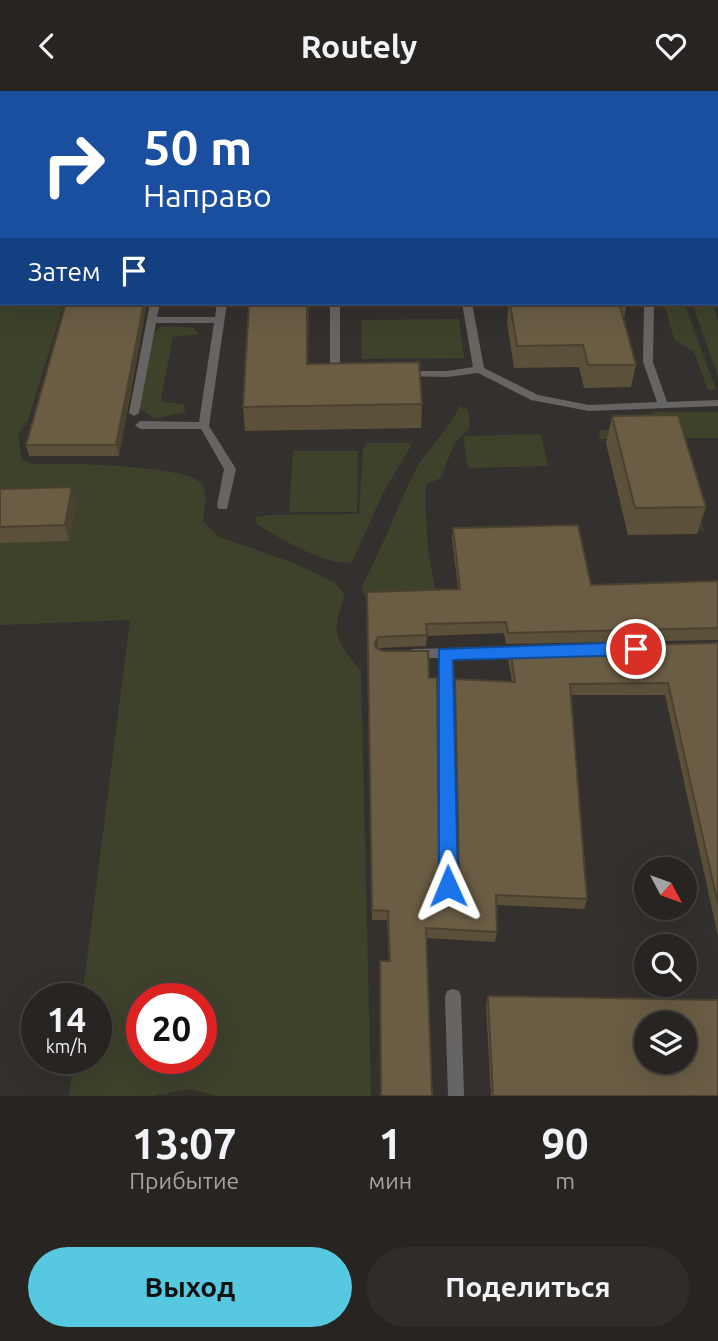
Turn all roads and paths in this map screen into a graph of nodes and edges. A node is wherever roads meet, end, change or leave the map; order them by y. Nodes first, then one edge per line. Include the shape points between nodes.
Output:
1 (155, 305) edge
2 (222, 305) edge
3 (335, 305) edge
4 (467, 305) edge
5 (649, 305) edge
6 (152, 320) junction
7 (219, 320) junction
8 (479, 370) junction
9 (348, 374) edge
10 (390, 374) edge
11 (718, 404) edge
12 (663, 405) junction
13 (134, 413) dead end
14 (140, 425) dead end
15 (204, 426) junction
16 (223, 506) dead end
17 (540, 651) edge
18 (444, 653) junction
19 (395, 655) edge
20 (448, 886) edge
21 (453, 997) dead end
22 (456, 1096) edge

1 - 6 lane
2 - 7 lane
3 - 9 lane via 335,374
4 - 8 lane
5 - 12 lane via 648,362
6 - 7 lane
6 - 13 lane
7 - 15 lane
8 - 10 lane via 447,375
8 - 12 lane via 535,398 589,408
11 - 12 lane
14 - 15 lane
15 - 16 lane via 230,469
17 - 18 lane
18 - 19 lane
18 - 20 lane
21 - 22 lane

